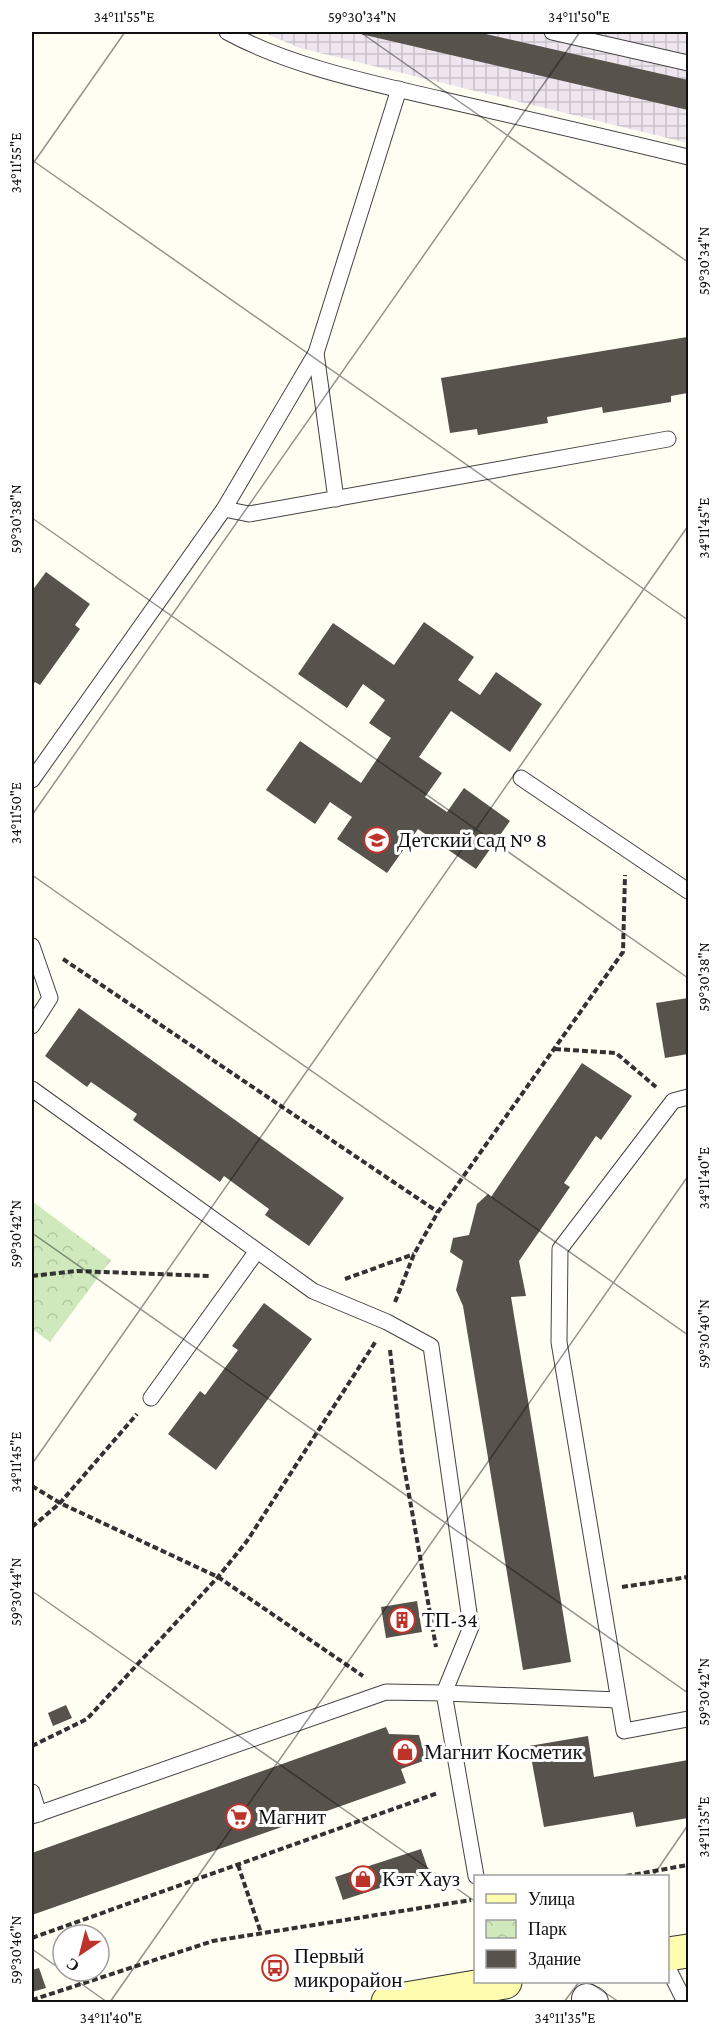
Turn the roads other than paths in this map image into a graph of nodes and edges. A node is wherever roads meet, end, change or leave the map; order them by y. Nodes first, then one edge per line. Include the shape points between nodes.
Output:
1 (227, 32) edge
2 (260, 32) edge
3 (552, 32) edge
4 (253, 46) junction
5 (688, 63) edge
6 (399, 89) junction
7 (688, 157) edge
8 (315, 353) junction
9 (668, 439) dead end
10 (336, 499) junction
11 (224, 509) junction
12 (520, 778) dead end
13 (32, 780) edge
14 (688, 891) edge
15 (32, 946) edge
16 (32, 1026) edge
17 (32, 1089) edge
18 (688, 1097) edge
19 (257, 1251) junction
20 (151, 1398) road end
21 (444, 1693) junction
22 (618, 1700) junction
23 (688, 1719) edge
24 (32, 1792) edge
25 (35, 1815) edge
26 (476, 1875) edge
27 (688, 1951) edge
28 (669, 1954) edge
29 (669, 1970) edge
30 (492, 1983) edge
31 (388, 2002) edge
32 (685, 2002) edge

1 - 4 lane
2 - 4 lane
3 - 5 lane
4 - 6 lane
6 - 7 lane
6 - 8 lane
8 - 10 lane
8 - 11 lane
9 - 10 lane
10 - 11 lane via 249,514
11 - 13 lane
12 - 14 lane
15 - 16 lane via 50,998
17 - 19 lane
18 - 22 lane via 673,1101 560,1249 559,1342
19 - 20 lane
19 - 21 lane via 313,1291 387,1322 431,1346 471,1627
21 - 22 lane
21 - 25 lane via 386,1692
21 - 26 lane
22 - 23 lane via 624,1731
24 - 25 lane
27 - 28 street
29 - 32 lane
30 - 31 street

